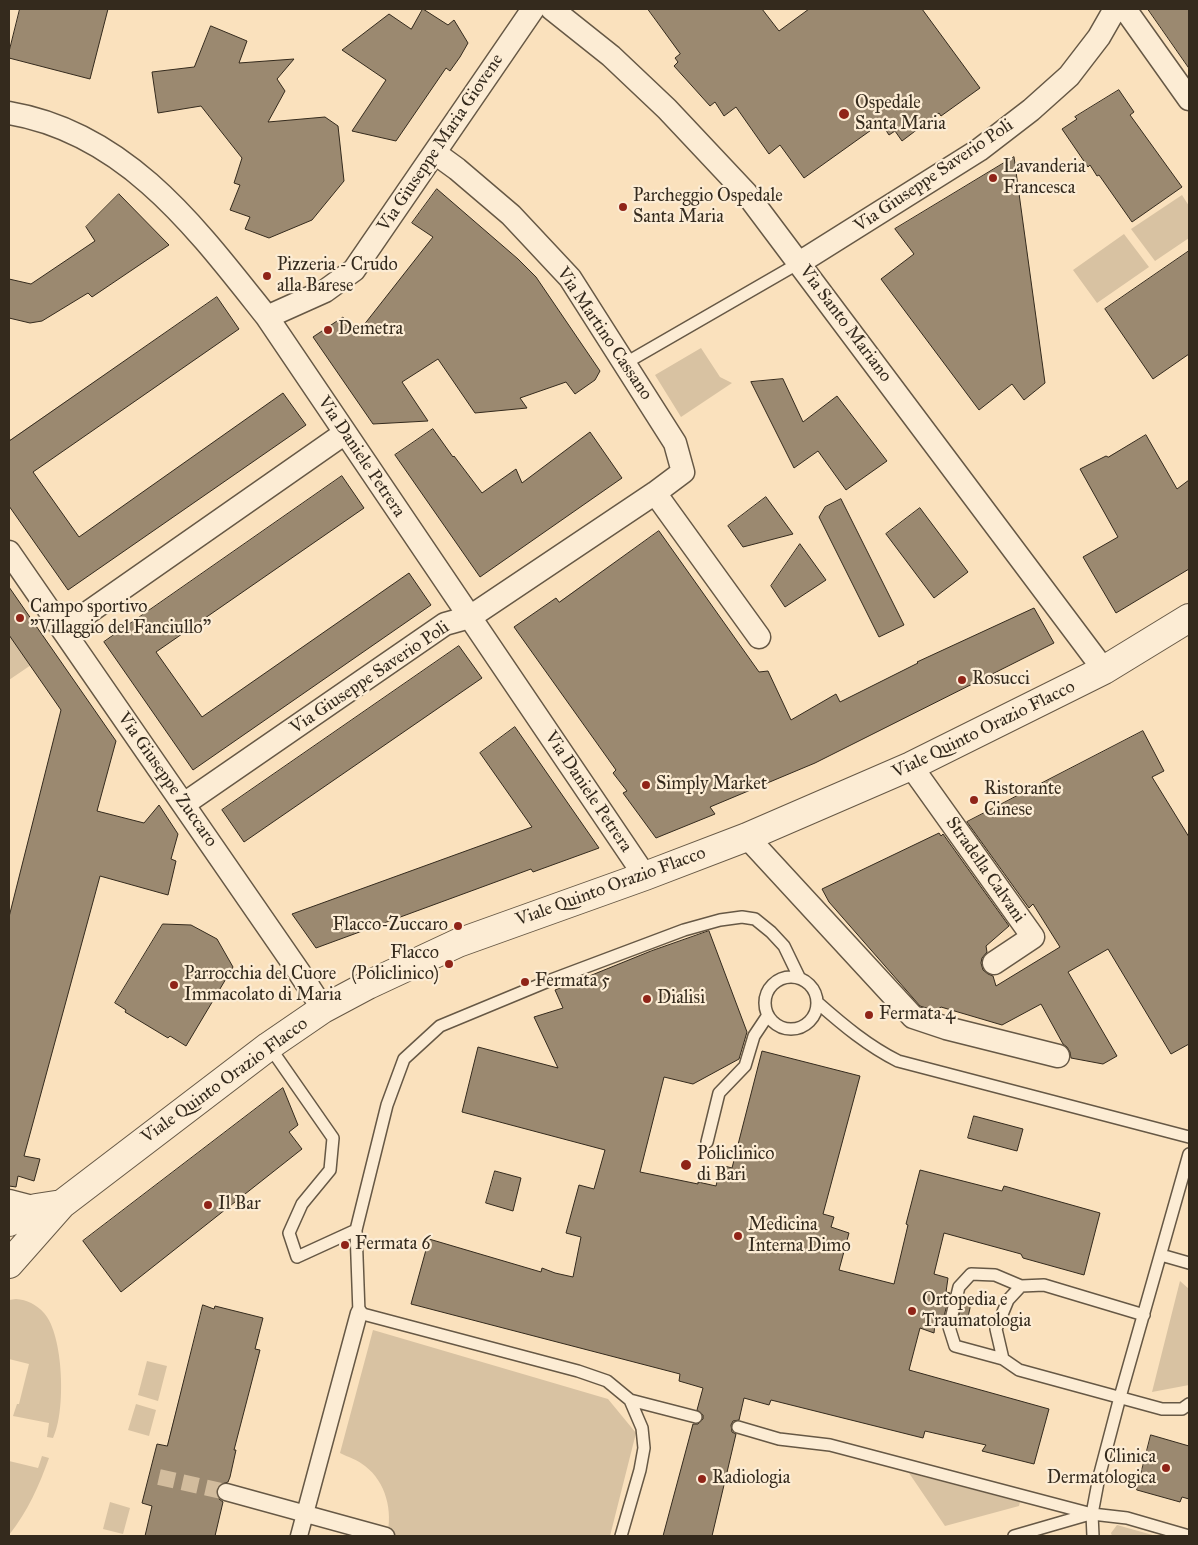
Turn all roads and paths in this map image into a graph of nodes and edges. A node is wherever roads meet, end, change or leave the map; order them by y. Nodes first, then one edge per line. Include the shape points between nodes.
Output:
1 (533, 9) edge
2 (552, 9) edge
3 (1115, 9) edge
4 (1125, 9) edge
5 (1189, 99) edge
6 (9, 113) edge
7 (435, 153) junction
8 (799, 263) junction
9 (267, 318) junction
10 (624, 364) junction
11 (345, 433) junction
12 (683, 472) joint
13 (655, 493) junction
14 (9, 552) edge
15 (470, 618) junction
16 (1189, 618) edge
17 (63, 630) junction
18 (759, 637) dead end
19 (1104, 670) junction
20 (911, 766) junction
21 (184, 804) junction
22 (747, 837) junction
23 (645, 876) junction
24 (994, 963) dead end
25 (799, 977) junction
26 (818, 1003) junction
27 (323, 1010) junction
28 (768, 1015) junction
29 (269, 1046) junction
30 (1058, 1056) dead end
31 (1189, 1137) edge
32 (707, 1142) dead end
33 (1189, 1154) edge
34 (9, 1201) edge
35 (49, 1206) junction
36 (9, 1222) edge
37 (356, 1230) junction
38 (1161, 1254) junction
39 (1189, 1263) edge
40 (9, 1264) edge
41 (1021, 1286) junction
42 (359, 1313) junction
43 (1144, 1315) junction
44 (1003, 1358) junction
45 (1120, 1397) junction
46 (630, 1400) junction
47 (1187, 1408) edge
48 (696, 1417) dead end
49 (738, 1427) dead end
50 (226, 1492) tunnel mouth
51 (306, 1514) junction
52 (1092, 1514) junction
53 (300, 1536) edge
54 (386, 1536) edge
55 (621, 1536) edge
56 (1014, 1536) edge
57 (1092, 1536) edge
58 (1189, 1536) edge

1 - 7 street, Via Giuseppe Maria Giovene
2 - 8 street, Via Santo Mariano via 611,56 667,109 746,194
3 - 8 street, Via Giuseppe Saverio Poli via 1099,38 1069,76 1031,110 979,150
4 - 5 street
6 - 9 street, Via Daniele Petrera via 32,117 84,138 128,165 184,216
7 - 9 street, Via Giuseppe Maria Giovene via 354,270 325,291
7 - 10 street, Via Martino Cassano via 511,214 570,278
8 - 10 lane
8 - 19 street, Via Santo Mariano
9 - 11 street, Via Daniele Petrera
10 - 12 street, Via Martino Cassano via 676,443
11 - 15 street, Via Daniele Petrera
11 - 17 street
12 - 13 street, Via Giuseppe Saverio Poli
13 - 15 street, Via Giuseppe Saverio Poli
13 - 18 street
14 - 17 street, Via Giuseppe Zuccaro
15 - 21 street, Via Giuseppe Saverio Poli via 445,624
15 - 23 street, Via Daniele Petrera
16 - 19 street, Viale Quinto Orazio Flacco
17 - 21 street, Via Giuseppe Zuccaro
19 - 20 street, Viale Quinto Orazio Flacco
20 - 22 street, Viale Quinto Orazio Flacco
20 - 24 street, Stradella Calvani via 1033,937
21 - 27 street, Via Giuseppe Zuccaro
22 - 23 street, Viale Quinto Orazio Flacco
22 - 30 street via 912,1017
23 - 27 street, Viale Quinto Orazio Flacco via 458,943
25 - 26 lane via 813,987
25 - 28 lane via 781,978 768,990 765,998
25 - 37 lane via 784,946 771,932 756,919 742,916 684,930 440,1026 404,1059 387,1105
26 - 28 lane via 812,1020 798,1029 780,1027
26 - 31 lane via 848,1029 898,1061
27 - 29 street, Viale Quinto Orazio Flacco
28 - 32 lane via 754,1036 745,1066 719,1094
29 - 35 street, Viale Quinto Orazio Flacco
29 - 37 lane via 333,1138 330,1170 302,1204 289,1233 297,1257
33 - 38 lane
34 - 35 street
35 - 36 street
35 - 40 street
37 - 42 lane
38 - 39 lane
38 - 43 lane
41 - 43 lane via 1044,1285
41 - 44 lane via 1008,1300 996,1329
41 - 44 lane via 995,1275 971,1274 960,1287 949,1327 955,1346
42 - 46 lane via 578,1371 608,1381
42 - 51 street
43 - 45 lane
44 - 45 lane via 1020,1370
45 - 47 lane via 1162,1409
45 - 52 lane
46 - 48 lane
46 - 55 lane via 642,1428 644,1448
49 - 52 lane via 779,1439 830,1445
50 - 51 street
51 - 53 street
51 - 54 street
52 - 56 lane
52 - 57 lane
52 - 58 lane via 1127,1518

